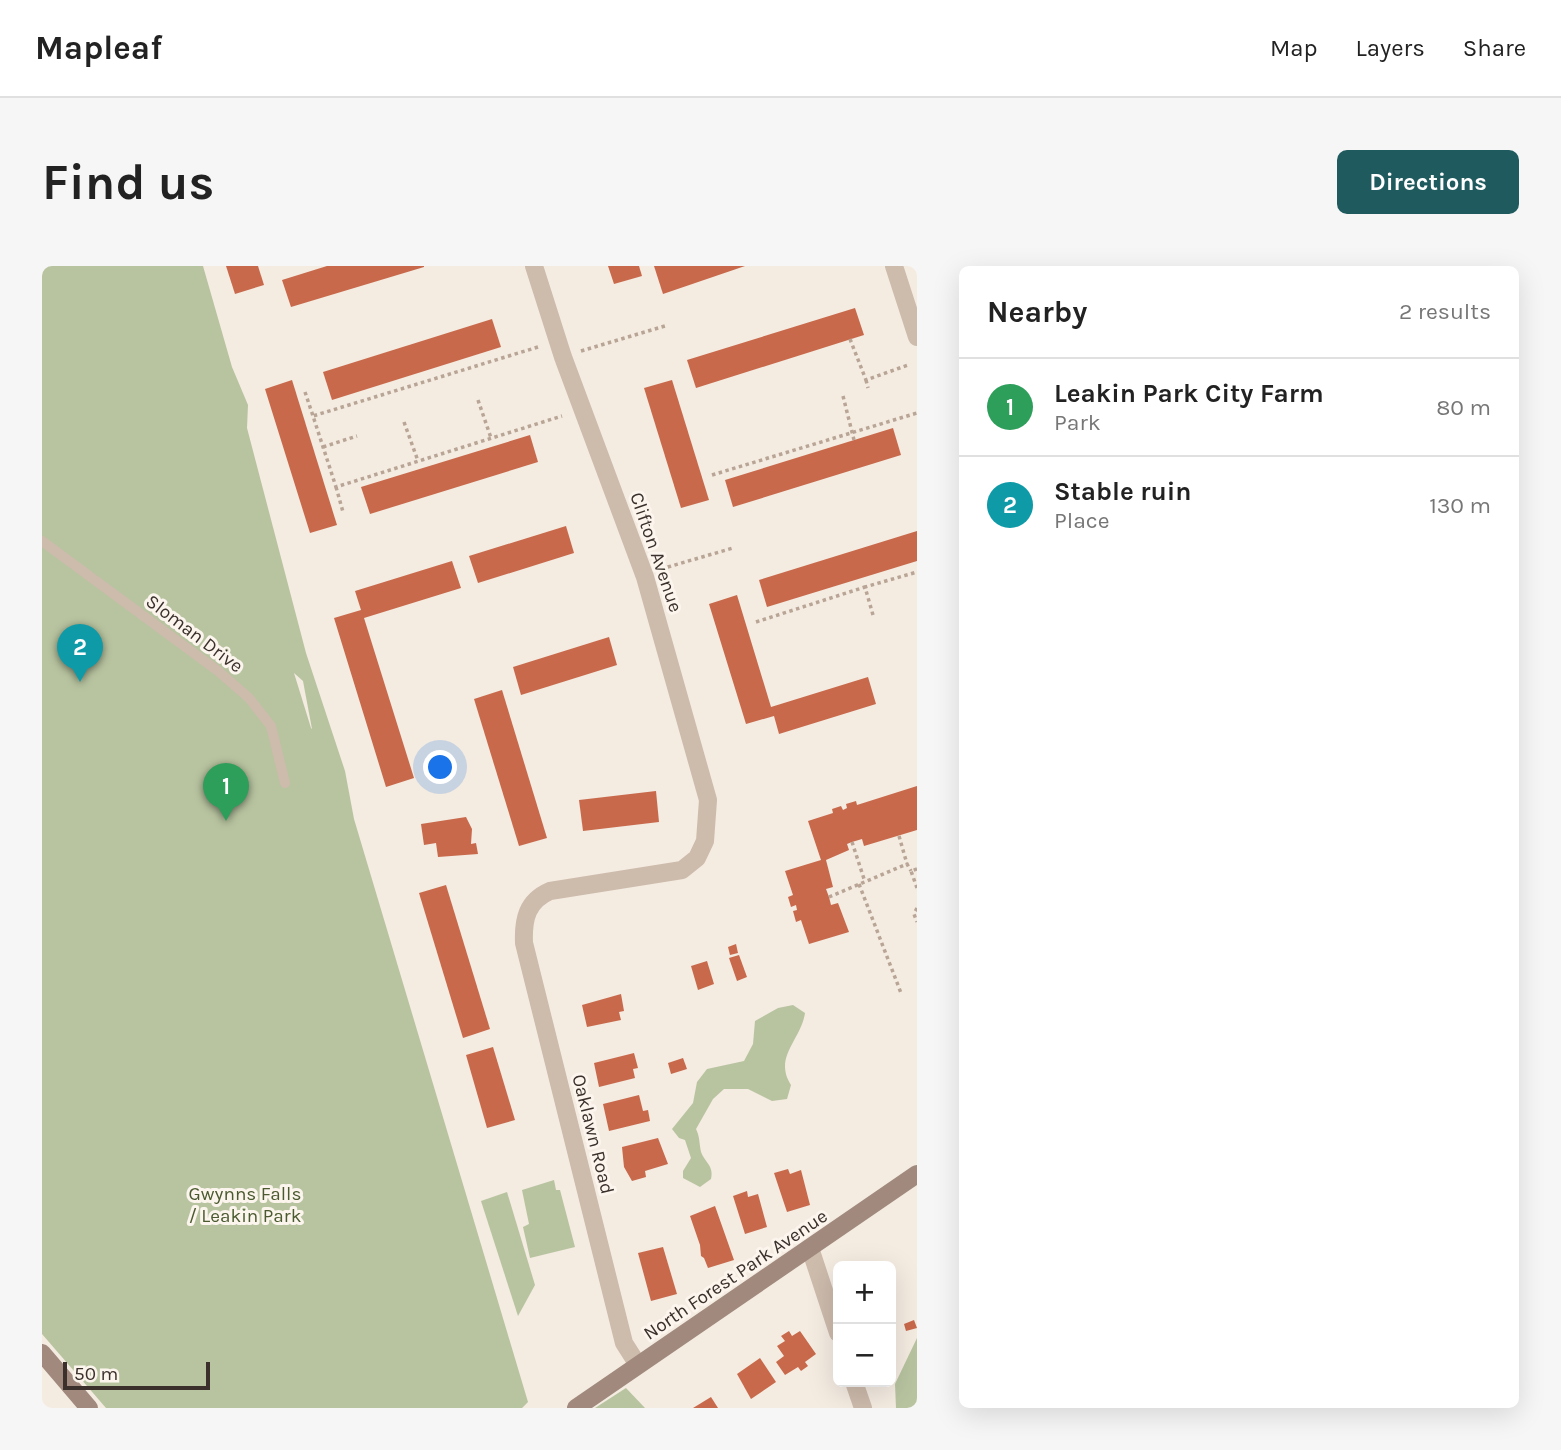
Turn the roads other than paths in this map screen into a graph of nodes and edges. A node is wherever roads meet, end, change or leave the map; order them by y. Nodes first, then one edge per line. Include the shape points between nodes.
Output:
1 (534, 266) edge
2 (894, 266) edge
3 (917, 337) edge
4 (42, 541) edge
5 (285, 783) dead end
6 (527, 909) joint
7 (917, 1174) edge
8 (810, 1248) junction
9 (835, 1324) edge
10 (42, 1353) edge
11 (638, 1365) junction
12 (856, 1387) edge
13 (89, 1408) edge
14 (576, 1408) edge
15 (863, 1408) edge

1 - 6 street, Clifton Avenue via 671,661 708,800 708,825 697,858 682,870 550,891
2 - 3 street
4 - 5 lane, Sloman Drive via 218,670 249,698 271,726
6 - 11 street, Oaklawn Road via 524,943 624,1343
7 - 8 main road, North Forest Park Avenue
8 - 9 street
8 - 11 main road, North Forest Park Avenue
10 - 13 main road
11 - 14 main road, North Forest Park Avenue
12 - 15 street

